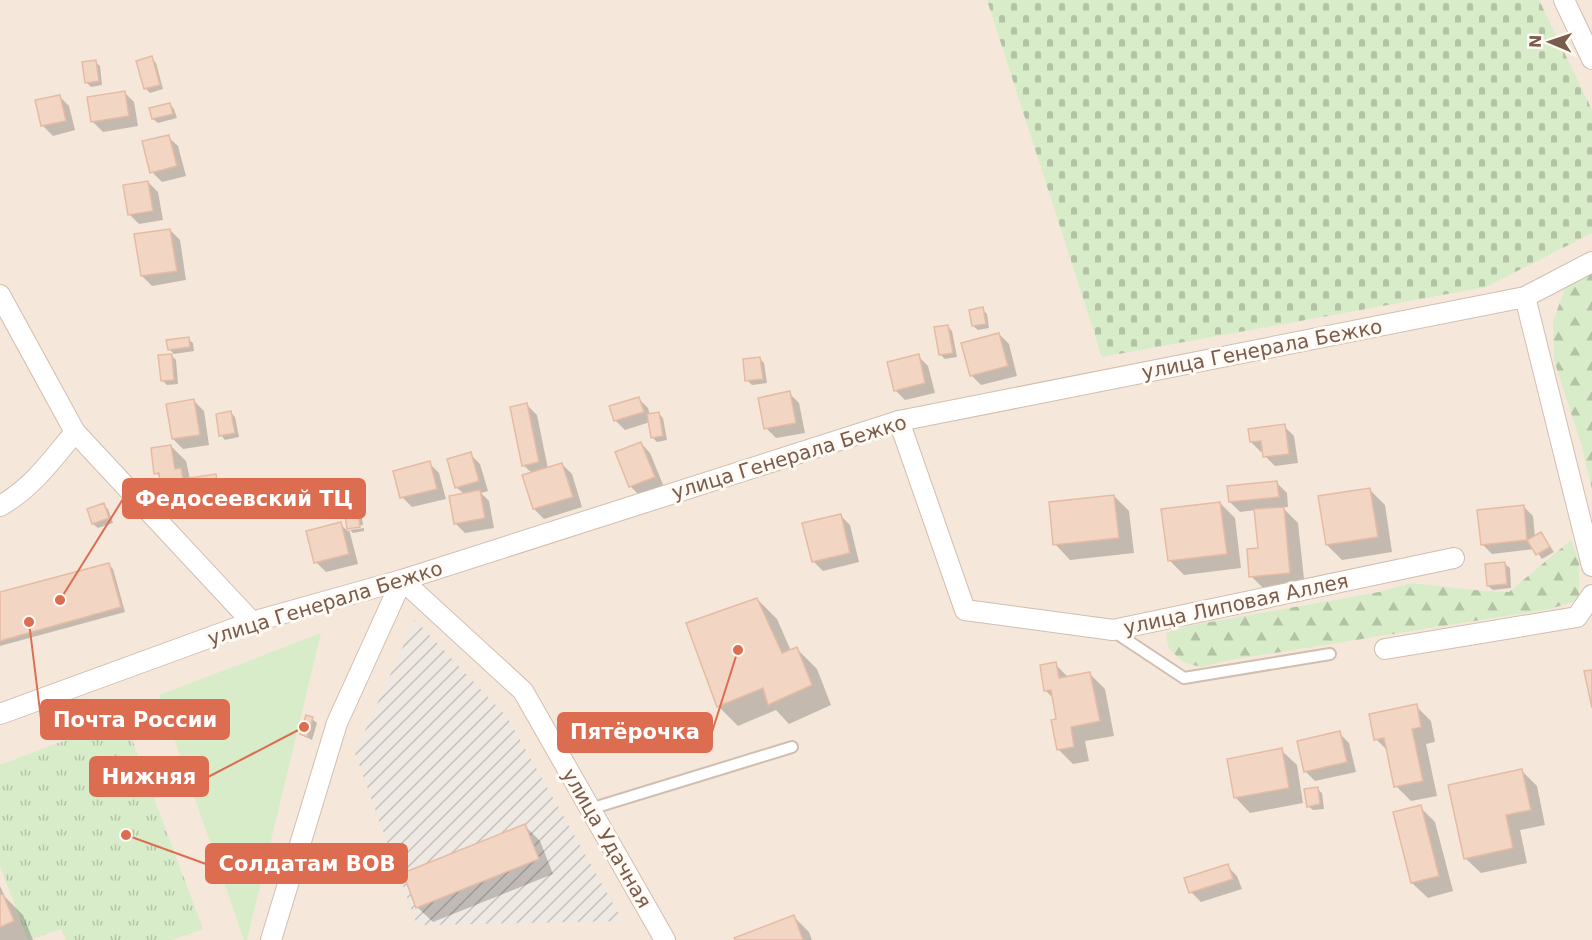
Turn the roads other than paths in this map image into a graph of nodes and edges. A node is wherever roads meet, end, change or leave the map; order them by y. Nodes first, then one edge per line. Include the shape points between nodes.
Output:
1 (1564, 0) edge
2 (1592, 59) edge
3 (1592, 262) edge
4 (0, 295) edge
5 (1525, 297) junction
6 (899, 421) junction
7 (75, 432) junction
8 (0, 506) edge
9 (1454, 558) dead end
10 (1592, 566) edge
11 (402, 580) junction
12 (1592, 596) edge
13 (252, 622) junction
14 (1113, 630) junction
15 (1385, 649) dead end
16 (1330, 654) dead end
17 (0, 714) edge
18 (792, 747) dead end
19 (590, 809) junction
20 (271, 940) edge
21 (665, 940) edge

1 - 2 street
3 - 5 street, улица Генерала Бежко
4 - 7 street
5 - 6 street, улица Генерала Бежко
5 - 10 street
6 - 11 street, улица Генерала Бежко
6 - 14 street, улица Липовая Аллея via 965,610
7 - 8 street via 46,469
7 - 13 street
9 - 14 street, улица Липовая Аллея
11 - 13 street, улица Генерала Бежко
11 - 19 street, улица Удачная via 524,691
11 - 20 street via 337,723
12 - 15 street via 1577,617
13 - 17 street, улица Генерала Бежко
14 - 16 lane via 1184,678
18 - 19 lane
19 - 21 street, улица Удачная

